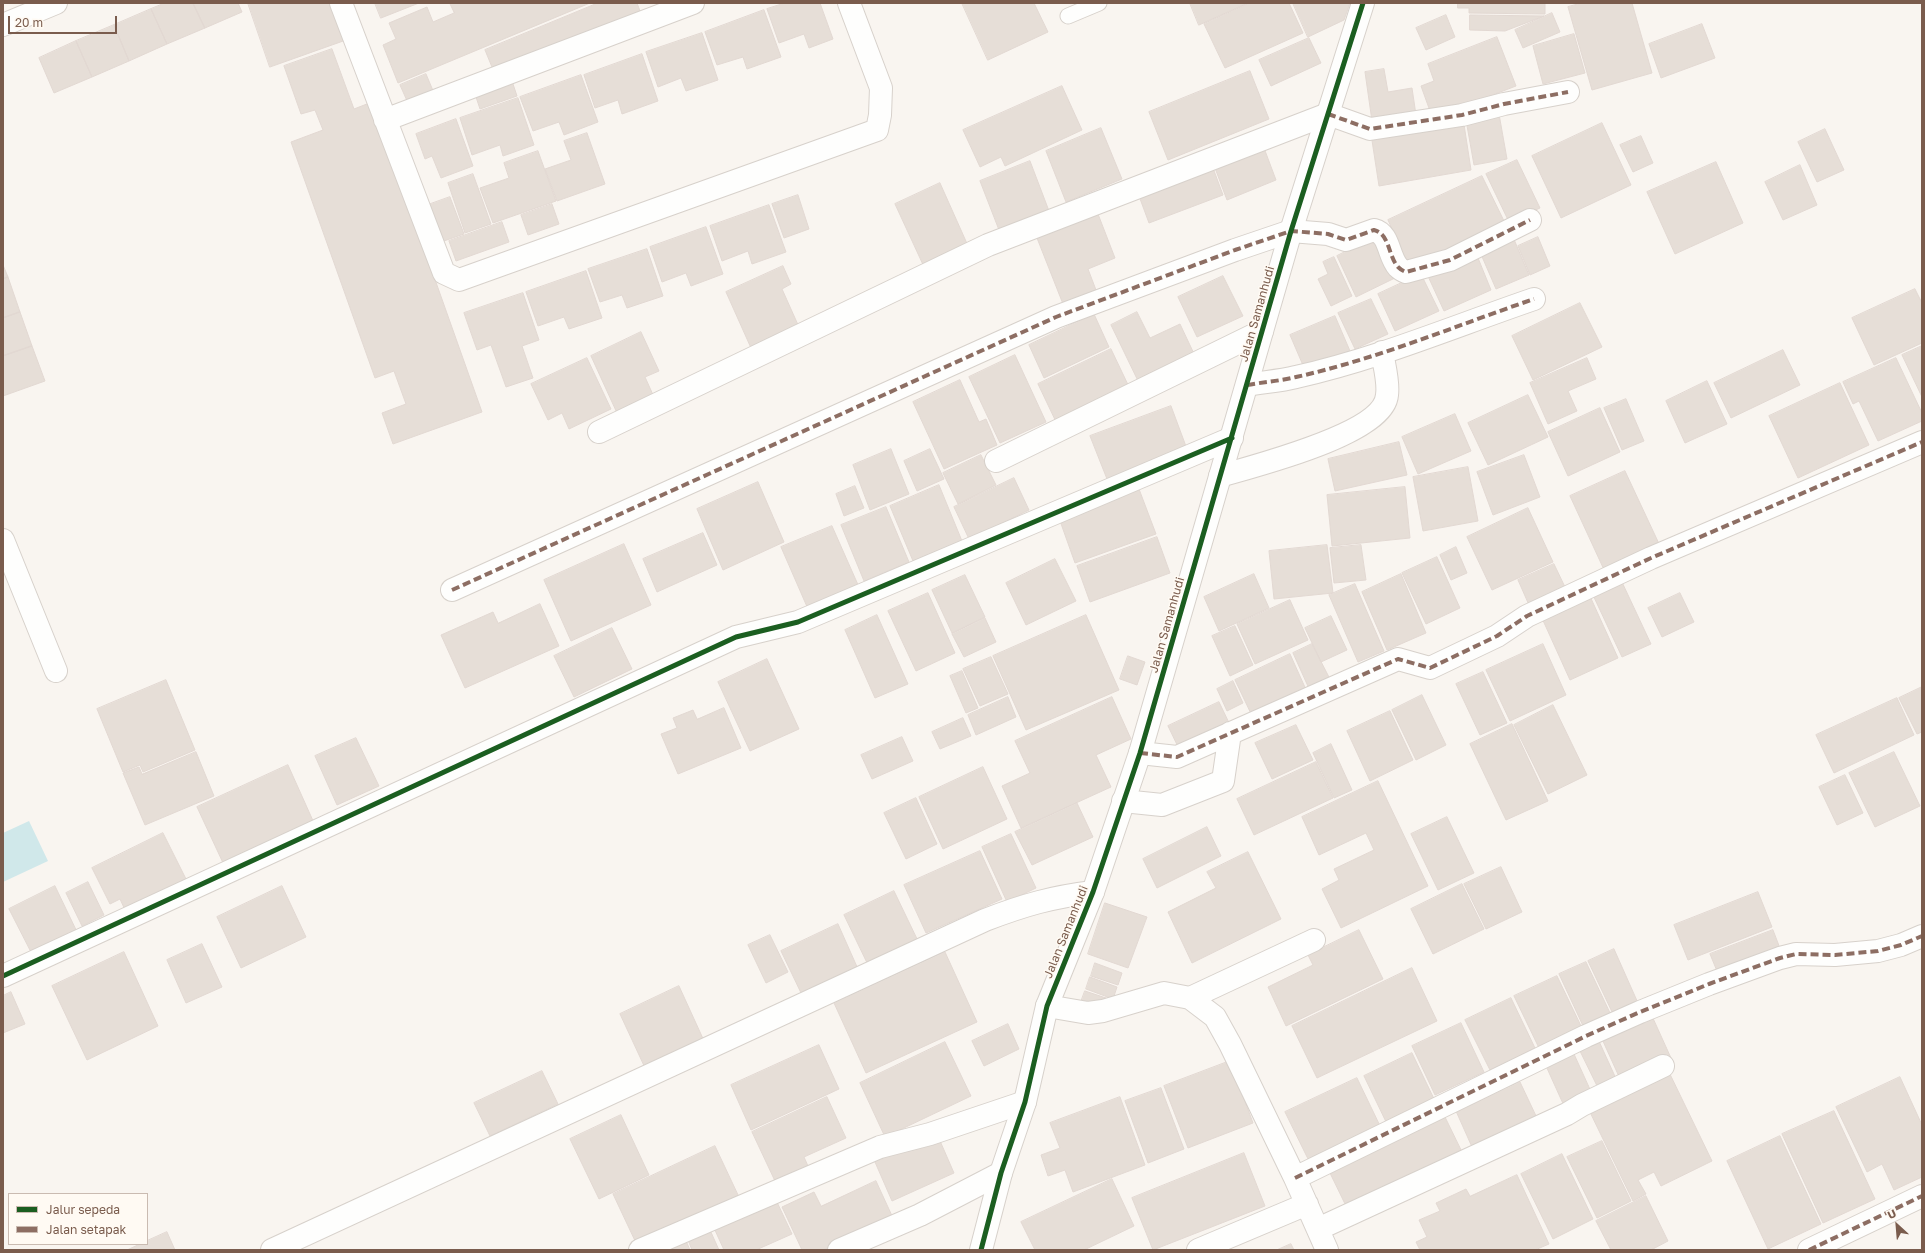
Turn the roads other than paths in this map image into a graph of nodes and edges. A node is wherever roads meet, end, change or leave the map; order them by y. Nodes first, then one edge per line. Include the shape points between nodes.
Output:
1 (56, 3) edge
2 (341, 3) edge
3 (693, 3) edge
4 (849, 3) edge
5 (1099, 3) edge
6 (1363, 3) edge
7 (1068, 16) dead end
8 (3, 26) edge
9 (1568, 92) dead end
10 (1328, 114) junction
11 (385, 120) junction
12 (1530, 220) dead end
13 (1291, 231) junction
14 (1534, 299) dead end
15 (1262, 331) junction
16 (1382, 352) junction
17 (1248, 385) junction
18 (599, 432) dead end
19 (1232, 438) junction
20 (1922, 442) edge
21 (996, 461) dead end
22 (1220, 476) junction
23 (3, 540) edge
24 (452, 590) dead end
25 (56, 671) dead end
26 (1230, 733) junction
27 (1140, 753) junction
28 (1123, 801) junction
29 (1093, 892) junction
30 (1922, 936) edge
31 (1314, 940) dead end
32 (3, 976) edge
33 (1190, 998) junction
34 (1047, 1006) junction
35 (1663, 1066) dead end
36 (1026, 1102) junction
37 (1001, 1173) junction
38 (1295, 1178) junction
39 (1922, 1196) edge
40 (1307, 1204) junction
41 (1318, 1229) junction
42 (272, 1250) edge
43 (640, 1250) edge
44 (839, 1250) edge
45 (981, 1250) edge
46 (1198, 1250) edge
47 (1327, 1250) edge
48 (1809, 1250) edge

1 - 8 street
2 - 11 street
3 - 11 street
4 - 11 street via 881,88 877,130 459,280 444,273
5 - 7 lane
6 - 10 street, Jalan Samanhudi
9 - 10 street via 1462,115 1370,129
10 - 13 street, Jalan Samanhudi
10 - 18 street via 988,246
12 - 13 street via 1450,260 1406,272 1397,266 1383,236 1378,231 1374,230 1346,240 1328,234
13 - 15 street, Jalan Samanhudi
13 - 24 street via 1056,317
14 - 16 street
15 - 17 street, Jalan Samanhudi
15 - 21 street
16 - 17 street via 1295,377
16 - 22 street via 1388,395 1380,412 1337,438
17 - 19 street, Jalan Samanhudi
19 - 22 street, Jalan Samanhudi
19 - 32 street via 798,622 736,637
20 - 26 street via 1651,558 1527,616 1497,636 1430,668 1398,659
22 - 27 street, Jalan Samanhudi
23 - 25 street
26 - 27 street via 1177,758
26 - 28 street via 1223,781 1162,805
27 - 28 street, Jalan Samanhudi
28 - 29 street, Jalan Samanhudi
29 - 34 street, Jalan Samanhudi
29 - 42 street via 1060,896 1020,906 985,920
30 - 38 street via 1878,952 1796,954 1709,984 1586,1036
31 - 33 street
33 - 34 street via 1164,993 1088,1013
33 - 38 street via 1215,1017
34 - 36 street, Jalan Samanhudi
35 - 41 street via 1567,1114
36 - 37 street, Jalan Samanhudi
36 - 43 street via 930,1134 880,1147
37 - 44 street via 920,1215
37 - 45 street, Jalan Samanhudi
38 - 40 street
39 - 48 street
40 - 41 street
40 - 46 street
41 - 47 street

